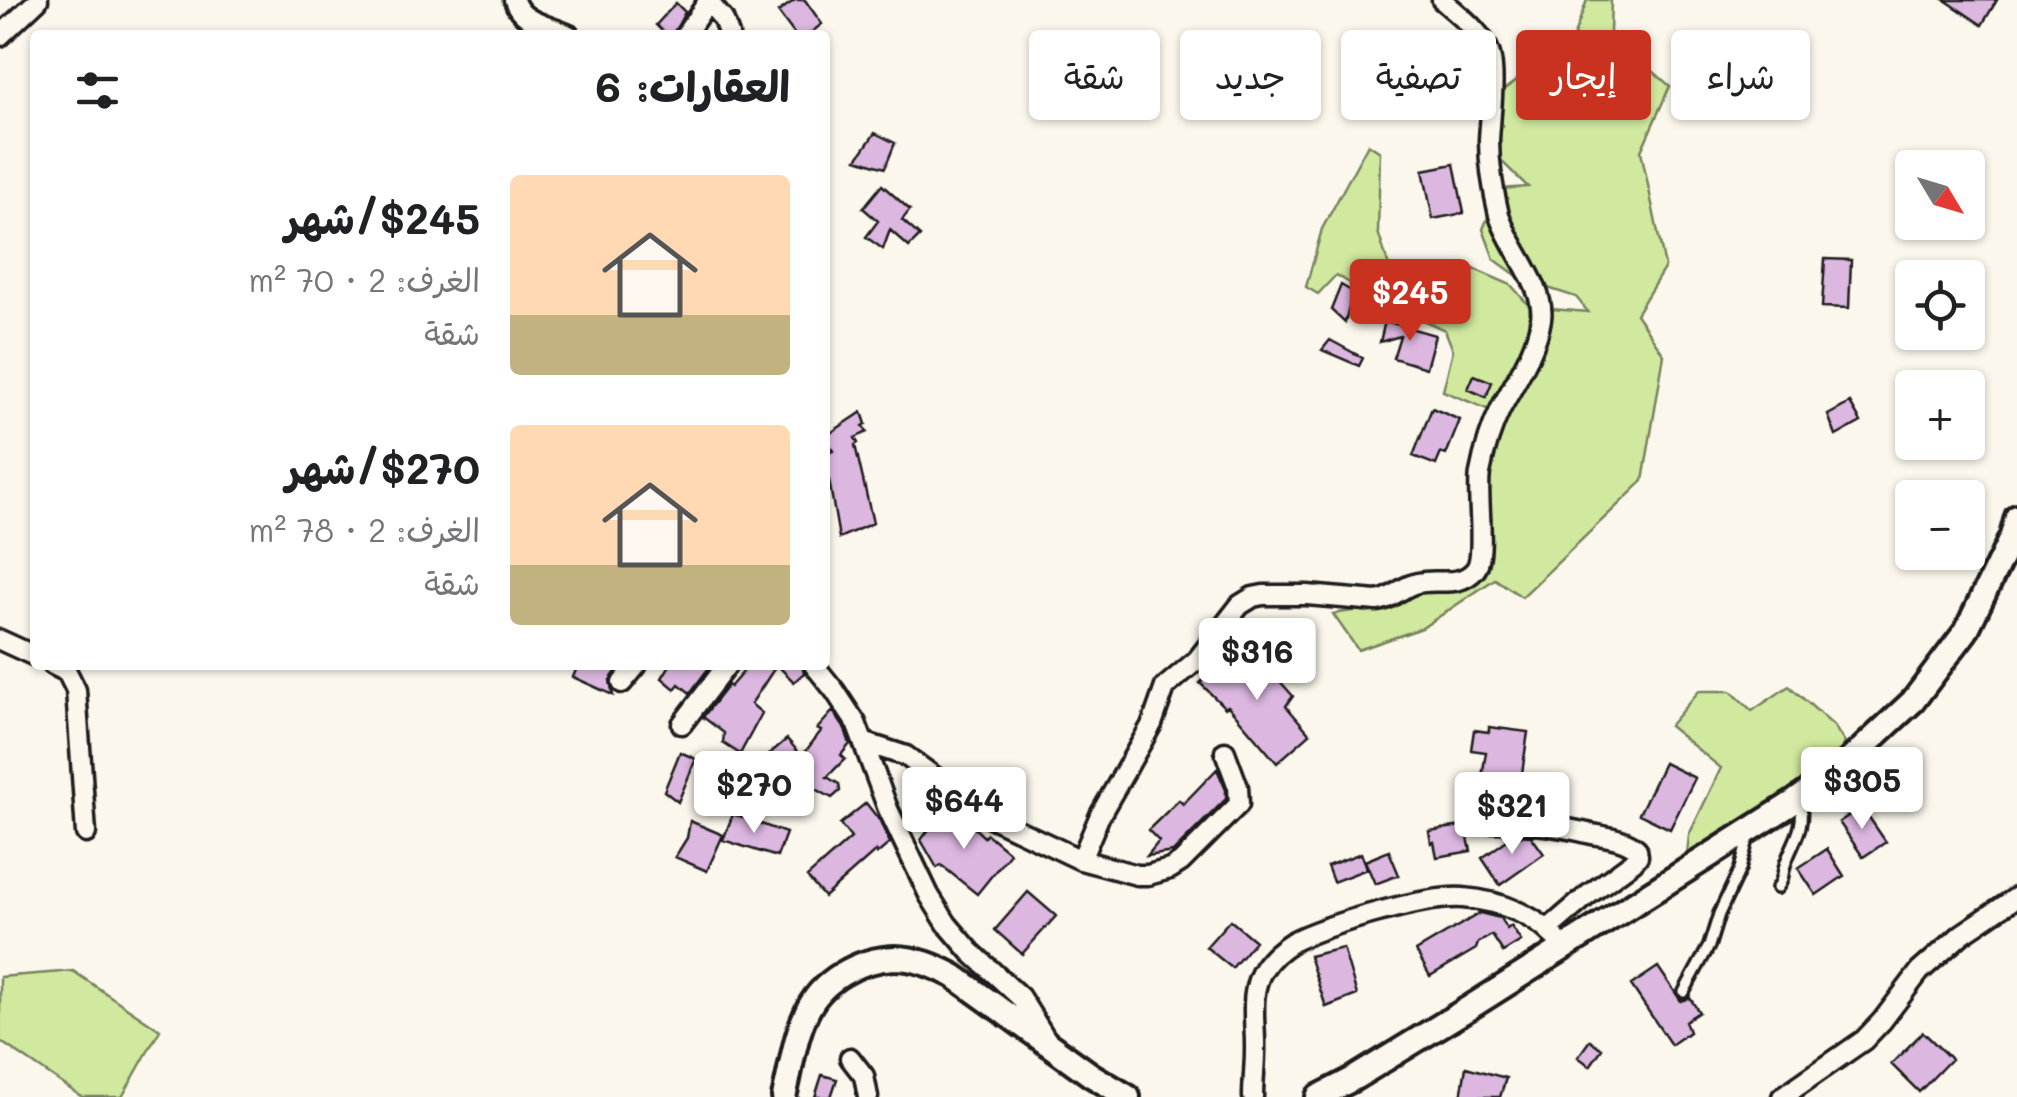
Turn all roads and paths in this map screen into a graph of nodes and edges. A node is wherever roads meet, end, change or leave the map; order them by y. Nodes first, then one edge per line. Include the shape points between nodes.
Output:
1 (38, 0) edge
2 (514, 0) edge
3 (1442, 0) edge
4 (707, 2) edge
5 (556, 30) edge
6 (688, 30) edge
7 (727, 30) edge
8 (0, 36) edge
9 (2017, 516) edge
10 (0, 640) edge
11 (30, 654) edge
12 (63, 670) edge
13 (633, 670) edge
14 (723, 670) edge
15 (818, 670) edge
16 (622, 683) dead end
17 (682, 724) dead end
18 (863, 742) junction
19 (1224, 752) dead end
20 (1801, 798) junction
21 (1473, 822) dead end
22 (1751, 829) junction
23 (86, 832) dead end
24 (1080, 860) junction
25 (1777, 888) dead end
26 (2017, 898) edge
27 (1547, 930) junction
28 (1563, 948) junction
29 (1684, 992) dead end
30 (1050, 1046) junction
31 (850, 1058) dead end
32 (784, 1097) edge
33 (868, 1097) edge
34 (1128, 1097) edge
35 (1252, 1097) edge
36 (1318, 1097) edge
37 (1782, 1097) edge

1 - 8 street
2 - 5 street via 528,19
3 - 24 street via 1490,52 1492,188 1542,312 1486,451 1478,506 1480,564 1466,578 1410,585 1378,601 1307,595 1246,600 1165,688
4 - 6 street
4 - 7 street
9 - 20 main road via 1966,631 1913,701
10 - 11 street
12 - 23 street via 76,690
13 - 16 street
14 - 17 street
15 - 18 street via 848,708
18 - 24 street via 906,756 988,816
18 - 30 street via 888,809 947,924 1020,997
19 - 24 street via 1239,804 1182,862 1142,876
20 - 22 main road
20 - 25 lane via 1803,823
21 - 27 street via 1547,824 1637,848 1632,862
22 - 28 main road
22 - 29 lane via 1740,869
26 - 37 street via 1920,971 1864,1040
27 - 28 street
27 - 35 street via 1511,908 1455,897 1344,922 1294,942 1276,953 1258,979
28 - 36 main road
30 - 32 main road via 935,966 875,961 843,973 816,997
30 - 34 main road
31 - 33 street via 864,1076

